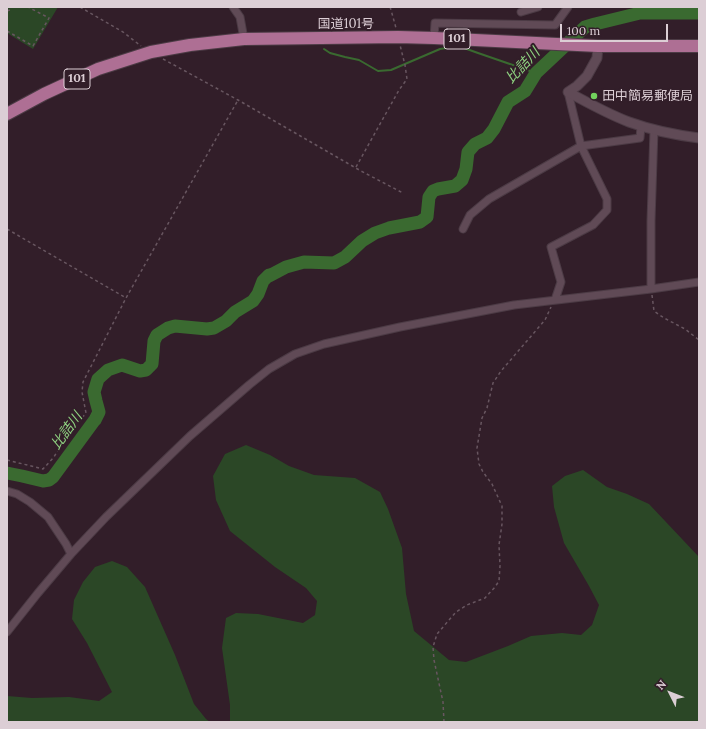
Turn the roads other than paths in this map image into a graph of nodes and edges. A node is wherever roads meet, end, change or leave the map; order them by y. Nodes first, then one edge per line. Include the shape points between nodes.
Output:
1 (233, 7) edge
2 (538, 7) edge
3 (568, 7) edge
4 (521, 12) dead end
5 (244, 38) junction
6 (434, 38) junction
7 (598, 46) junction
8 (699, 46) edge
9 (568, 92) junction
10 (7, 114) edge
11 (641, 126) junction
12 (654, 129) junction
13 (699, 138) edge
14 (581, 146) junction
15 (463, 229) dead end
16 (699, 282) edge
17 (651, 289) junction
18 (555, 300) junction
19 (7, 491) edge
20 (72, 554) junction
21 (7, 632) edge

1 - 5 street via 240,17
2 - 4 street
3 - 6 street via 555,25 435,23
5 - 6 highway, 国道101号 / 101
5 - 10 highway, 国道101号 / 101 via 150,52 98,70
6 - 7 highway, 国道101号 / 101
7 - 8 highway, 国道101号 / 101
7 - 9 street via 597,58 587,76
9 - 11 street via 612,115
9 - 14 street
11 - 12 street
11 - 14 street via 640,138
12 - 13 street
12 - 17 street
14 - 15 street via 489,199 470,215
14 - 18 street via 608,199 607,210 593,225 551,247 561,282
16 - 17 street
17 - 18 street
18 - 20 street via 514,305 400,327 324,344 295,354 269,369 190,436 106,517
19 - 20 street via 30,502 48,517
20 - 21 street

